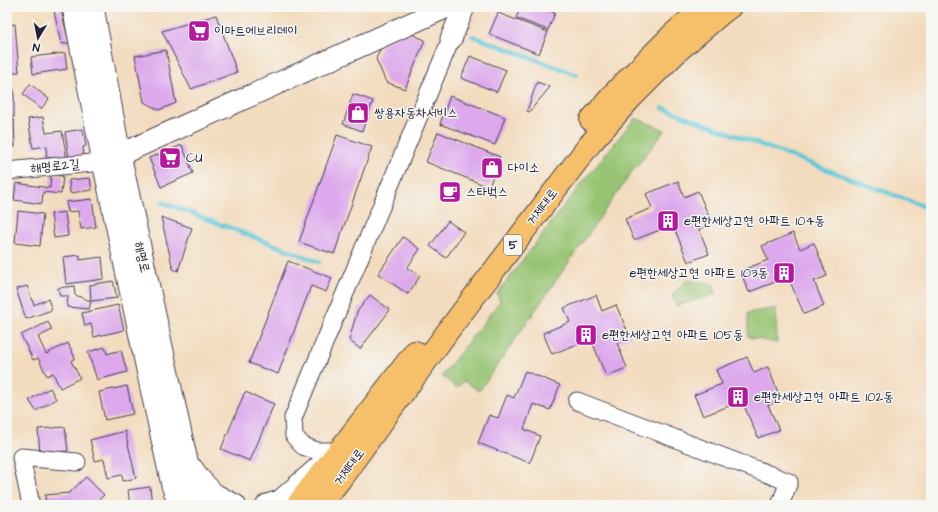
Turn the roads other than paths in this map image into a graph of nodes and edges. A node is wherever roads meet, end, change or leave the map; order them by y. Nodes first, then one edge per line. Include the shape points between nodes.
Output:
1 (73, 7) edge
2 (93, 7) edge
3 (730, 7) edge
4 (460, 8) edge
5 (704, 8) edge
6 (451, 39) joint
7 (111, 159) junction
8 (7, 170) edge
9 (577, 401) dead end
10 (338, 452) junction
11 (186, 457) junction
12 (77, 462) dead end
13 (31, 505) edge
14 (179, 505) edge
15 (201, 505) edge
16 (234, 505) edge
17 (266, 505) edge
18 (297, 505) edge
19 (320, 505) edge
20 (780, 505) edge

1 - 7 street, 해명로
2 - 7 street, 해명로
3 - 19 main road, 거제대로 / 5 via 679,50 590,144
4 - 6 street
4 - 7 street
5 - 10 main road, 거제대로 / 5 via 673,34 618,89 576,138
6 - 10 street via 292,418 294,436 303,446 317,452
7 - 8 street, 해명로2길
7 - 11 street, 해명로
7 - 14 street, 해명로 via 156,412
9 - 20 street via 789,482
10 - 17 street via 280,500
10 - 18 main road, 거제대로 / 5
11 - 15 street, 해명로 via 192,484
11 - 16 street via 200,479 214,494
12 - 13 street via 21,457

